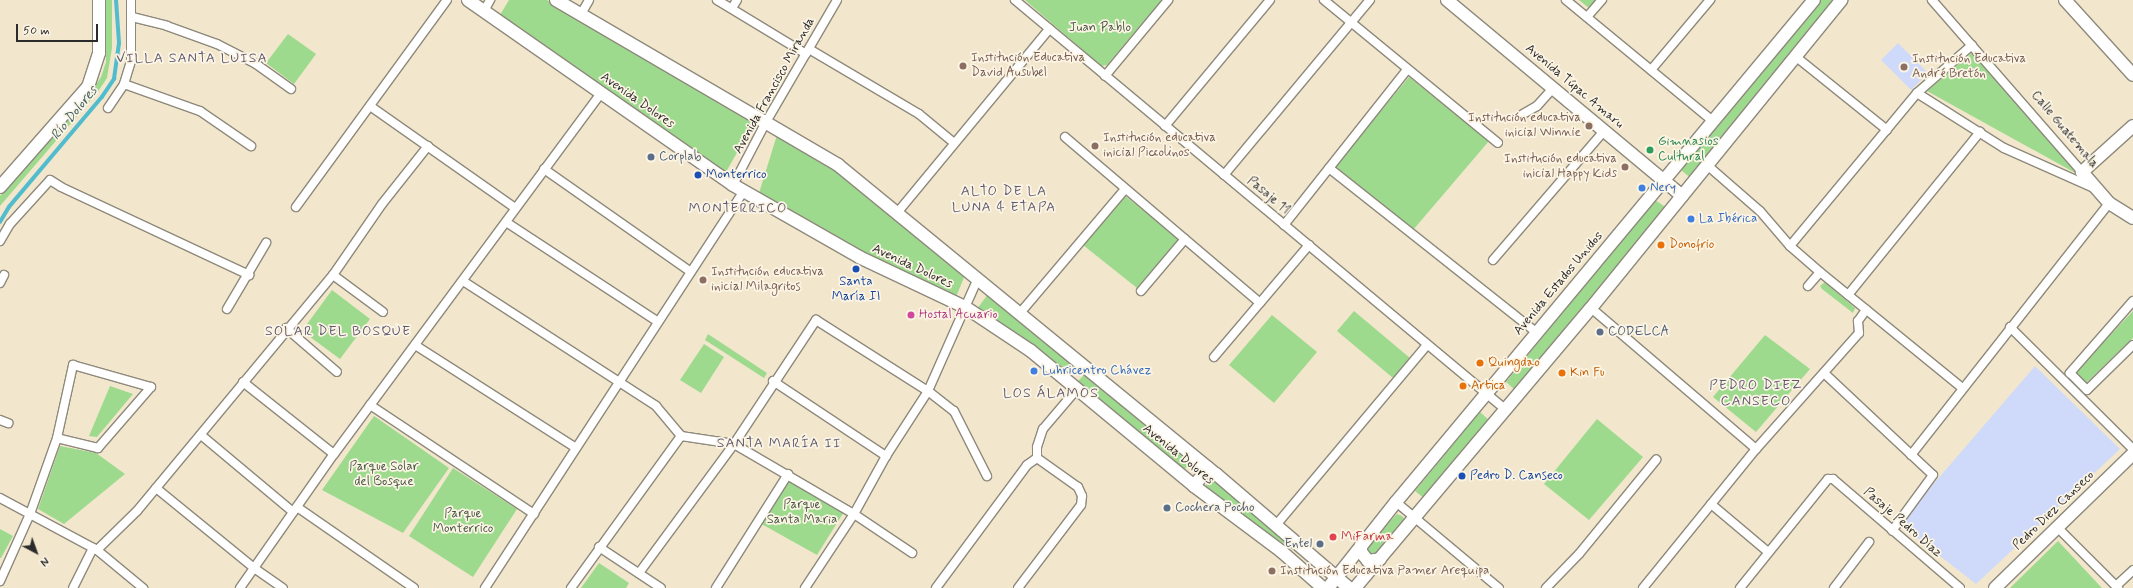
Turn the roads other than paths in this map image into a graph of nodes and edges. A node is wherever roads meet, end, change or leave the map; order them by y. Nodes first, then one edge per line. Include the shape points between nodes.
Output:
1 (99, 0) edge
2 (131, 0) edge
3 (447, 0) edge
4 (468, 0) edge
5 (490, 0) edge
6 (556, 0) edge
7 (589, 0) edge
8 (717, 0) edge
9 (737, 0) edge
10 (837, 0) edge
11 (1015, 0) edge
12 (1168, 0) edge
13 (1270, 0) edge
14 (1324, 0) edge
15 (1370, 0) edge
16 (1447, 0) edge
17 (1566, 0) edge
18 (1602, 0) edge
19 (1710, 0) edge
20 (1814, 0) edge
21 (1841, 0) edge
22 (1932, 0) edge
23 (2065, 0) edge
24 (732, 8) junction
25 (484, 11) junction
26 (581, 14) junction
27 (132, 17) junction
28 (1587, 17) junction
29 (1351, 23) junction
30 (1049, 29) junction
31 (1972, 45) junction
32 (807, 52) junction
33 (1795, 56) junction
34 (1407, 70) junction
35 (1651, 70) junction
36 (2133, 75) edge
37 (1105, 76) junction
38 (124, 84) junction
39 (1553, 88) junction
40 (291, 89) dead end
41 (1917, 93) junction
42 (600, 94) junction
43 (370, 106) junction
44 (108, 108) dead end
45 (1523, 114) dead end
46 (1713, 121) junction
47 (766, 122) junction
48 (1165, 126) junction
49 (2133, 126) edge
50 (1887, 130) junction
51 (1604, 131) junction
52 (1980, 132) junction
53 (1065, 137) dead end
54 (954, 142) junction
55 (1498, 142) dead end
56 (251, 146) dead end
57 (428, 146) junction
58 (1707, 165) junction
59 (1329, 168) junction
60 (544, 169) junction
61 (2082, 172) junction
62 (1224, 175) junction
63 (1664, 180) junction
64 (0, 187) edge
65 (739, 188) junction
66 (1125, 189) junction
67 (2097, 190) junction
68 (1682, 196) junction
69 (2109, 203) junction
70 (296, 207) dead end
71 (515, 208) junction
72 (897, 213) junction
73 (2133, 218) edge
74 (506, 222) junction
75 (1284, 225) junction
76 (1184, 239) junction
77 (0, 241) edge
78 (266, 242) dead end
79 (1309, 245) junction
80 (1790, 246) junction
81 (1493, 260) dead end
82 (691, 272) junction
83 (1820, 272) junction
84 (4, 275) dead end
85 (248, 275) junction
86 (333, 275) junction
87 (978, 278) junction
88 (463, 281) junction
89 (0, 283) edge
90 (1808, 286) dead end
91 (1141, 291) dead end
92 (1848, 295) junction
93 (2133, 301) edge
94 (1260, 303) junction
95 (965, 307) junction
96 (1591, 308) junction
97 (227, 309) dead end
98 (1866, 310) junction
99 (383, 312) dead end
100 (1020, 313) junction
101 (658, 322) junction
102 (2010, 327) junction
103 (286, 328) junction
104 (1537, 333) junction
105 (1427, 345) junction
106 (2133, 345) edge
107 (415, 346) junction
108 (1214, 357) dead end
109 (1085, 368) junction
110 (337, 372) dead end
111 (1824, 373) junction
112 (243, 382) junction
113 (773, 382) junction
114 (620, 383) junction
115 (1074, 386) junction
116 (1962, 388) junction
117 (928, 390) junction
118 (1487, 394) junction
119 (370, 405) junction
120 (1506, 410) junction
121 (201, 435) junction
122 (681, 436) junction
123 (57, 438) junction
124 (734, 444) junction
125 (576, 448) junction
126 (1756, 449) junction
127 (2133, 449) edge
128 (334, 454) junction
129 (2133, 454) edge
130 (1912, 455) junction
131 (886, 456) junction
132 (1037, 458) junction
133 (1656, 460) dead end
134 (1208, 468) junction
135 (788, 474) junction
136 (987, 476) dead end
137 (1194, 486) junction
138 (156, 488) junction
139 (0, 498) edge
140 (1396, 502) junction
141 (1711, 504) junction
142 (295, 510) junction
143 (30, 514) junction
144 (534, 514) junction
145 (854, 514) junction
146 (1415, 518) junction
147 (1276, 525) junction
148 (2058, 528) junction
149 (1892, 531) junction
150 (1869, 542) dead end
151 (1361, 545) junction
152 (599, 548) junction
153 (95, 549) junction
154 (1768, 552) junction
155 (912, 553) dead end
156 (1380, 559) junction
157 (254, 568) junction
158 (2133, 570) edge
159 (639, 573) junction
160 (1337, 577) junction
161 (0, 579) edge
162 (2117, 587) edge
163 (73, 588) edge
164 (143, 588) edge
165 (240, 588) edge
166 (283, 588) edge
167 (414, 588) edge
168 (485, 588) edge
169 (571, 588) edge
170 (661, 588) edge
171 (716, 588) edge
172 (805, 588) edge
173 (936, 588) edge
174 (1018, 588) edge
175 (1323, 588) edge
176 (1328, 588) edge
177 (1349, 588) edge
178 (1355, 588) edge
179 (1499, 588) edge
180 (1546, 588) edge
181 (1643, 588) edge
182 (1740, 588) edge
183 (1834, 588) edge
184 (1960, 588) edge
185 (1995, 588) edge

1 - 64 main road via 99,53 88,86
2 - 27 street
3 - 43 street
4 - 25 main road, Avenida Dolores
5 - 25 street
6 - 26 main road, Avenida Dolores
7 - 26 street
8 - 24 street
9 - 24 street
10 - 32 street, Avenida Francisco Miranda
11 - 30 street, Pasaje 11
12 - 37 street
13 - 48 street
14 - 29 street
15 - 29 street
16 - 39 main road, Avenida Túpac Amaru
17 - 28 street
18 - 28 street
19 - 35 street
20 - 46 main road, Avenida Estados Unidos
21 - 33 main road
22 - 31 street, Calle Guatemala
23 - 36 main road
24 - 32 street
25 - 42 main road, Avenida Dolores
26 - 47 main road, Avenida Dolores
27 - 38 street via 131,61
27 - 40 street via 218,44 256,64
28 - 35 street
29 - 34 street
29 - 62 street
30 - 37 street, Pasaje 11
30 - 54 street
31 - 41 street
31 - 61 street, Calle Guatemala
32 - 47 street, Avenida Francisco Miranda
32 - 54 street via 920,114
33 - 50 street
33 - 58 main road
34 - 55 street
34 - 59 street
35 - 46 street
37 - 48 street, Pasaje 11
38 - 44 street
38 - 56 street via 200,110
39 - 45 street via 1537,106
39 - 51 main road, Avenida Túpac Amaru
41 - 50 street
41 - 52 street
42 - 60 street
42 - 65 main road, Avenida Dolores
43 - 57 street
43 - 70 street
46 - 63 main road, Avenida Estados Unidos
47 - 65 street, Avenida Francisco Miranda
47 - 72 main road, Avenida Dolores via 838,165
48 - 62 street, Pasaje 11
49 - 61 main road
50 - 80 street
51 - 63 main road, Avenida Túpac Amaru
51 - 81 street
52 - 67 street via 2004,148
52 - 92 street
53 - 66 street
54 - 72 street
57 - 71 street
57 - 86 street via 382,204
58 - 68 main road
58 - 80 street via 1766,219
59 - 75 street
59 - 104 street
60 - 71 street
60 - 82 street
61 - 67 main road, Calle Guatemala
62 - 75 street, Pasaje 11
63 - 68 main road, Avenida Túpac Amaru
63 - 104 main road, Avenida Estados Unidos
65 - 82 street, Avenida Francisco Miranda
65 - 95 main road, Avenida Dolores via 859,257
66 - 76 street
66 - 100 street
67 - 69 main road, Calle Guatemala
68 - 96 main road
69 - 73 main road, Calle Guatemala
69 - 102 street
71 - 74 street
72 - 87 main road, Avenida Dolores
74 - 88 street
74 - 101 street
75 - 79 street, Pasaje 11
76 - 91 street
76 - 94 street
77 - 85 street via 10,224 50,180
78 - 85 street
79 - 94 street
79 - 105 street, Pasaje 11
80 - 83 street
82 - 101 street, Avenida Francisco Miranda
83 - 90 street
83 - 92 street
84 - 89 street
85 - 97 street
86 - 99 street
86 - 103 street
87 - 95 street
87 - 100 main road, Avenida Dolores
88 - 107 street
88 - 114 street
92 - 98 street
93 - 106 street via 2070,373 2087,390
94 - 108 street
95 - 115 main road, Avenida Dolores via 1031,351
95 - 117 street
96 - 120 main road
96 - 126 street
98 - 111 street via 1858,321 1859,333
98 - 116 street
100 - 109 main road, Avenida Dolores
101 - 114 street, Avenida Francisco Miranda
102 - 116 street
102 - 127 street
103 - 110 street
103 - 112 street
104 - 118 main road, Avenida Estados Unidos
105 - 118 street, Pasaje 11
105 - 147 street
107 - 119 street
107 - 125 street
109 - 115 main road
109 - 134 main road, Avenida Dolores
111 - 126 street via 1820,374
111 - 130 street
112 - 121 street
112 - 128 street
113 - 117 street via 816,320
113 - 124 street
113 - 131 street
114 - 122 street via 656,406
114 - 125 street, Avenida Francisco Miranda
115 - 132 street via 1043,429 1037,447
115 - 137 main road, Avenida Dolores
116 - 130 street
117 - 131 street
117 - 136 street via 954,411
118 - 120 street, Pasaje 11
118 - 140 main road, Avenida Estados Unidos
119 - 128 street
119 - 144 street
120 - 146 main road
121 - 138 street
121 - 142 street
122 - 124 street
122 - 152 street
123 - 123 street via 73,365 151,387 98,448
123 - 143 street
124 - 135 street
124 - 159 street
125 - 144 street, Avenida Francisco Miranda
126 - 141 street
128 - 142 street
129 - 148 main road, Pedro Diez Canseco
130 - 149 street via 1933,475
131 - 145 street
132 - 173 street via 1027,465
132 - 174 street via 1078,488 1082,496 1081,505
133 - 180 street via 1579,554
134 - 137 main road
134 - 147 main road, Avenida Dolores
135 - 145 street
135 - 171 street
137 - 175 main road, Avenida Dolores via 1282,551
138 - 153 street
138 - 157 street
139 - 143 street
140 - 146 street
140 - 151 main road, Avenida Estados Unidos
141 - 154 street
141 - 181 street
142 - 157 street
142 - 167 street
143 - 153 street
143 - 161 street
144 - 168 street, Avenida Francisco Miranda
145 - 155 street
145 - 172 street
146 - 156 main road
146 - 179 street
147 - 160 main road, Avenida Dolores
148 - 162 street
148 - 185 main road, Pedro Diez Canseco
149 - 154 street, Pasaje Pedro Díaz via 1833,479 1828,479
149 - 184 street, Pasaje Pedro Díaz
150 - 183 street
151 - 156 main road via 1361,552 1368,561
151 - 160 main road, Avenida Estados Unidos
152 - 159 street
152 - 169 street
153 - 163 street
153 - 164 street
154 - 182 street
156 - 178 main road
157 - 165 street
157 - 166 street
158 - 162 street
159 - 170 street
160 - 176 main road, Avenida Estados Unidos
160 - 177 main road, Avenida Dolores

